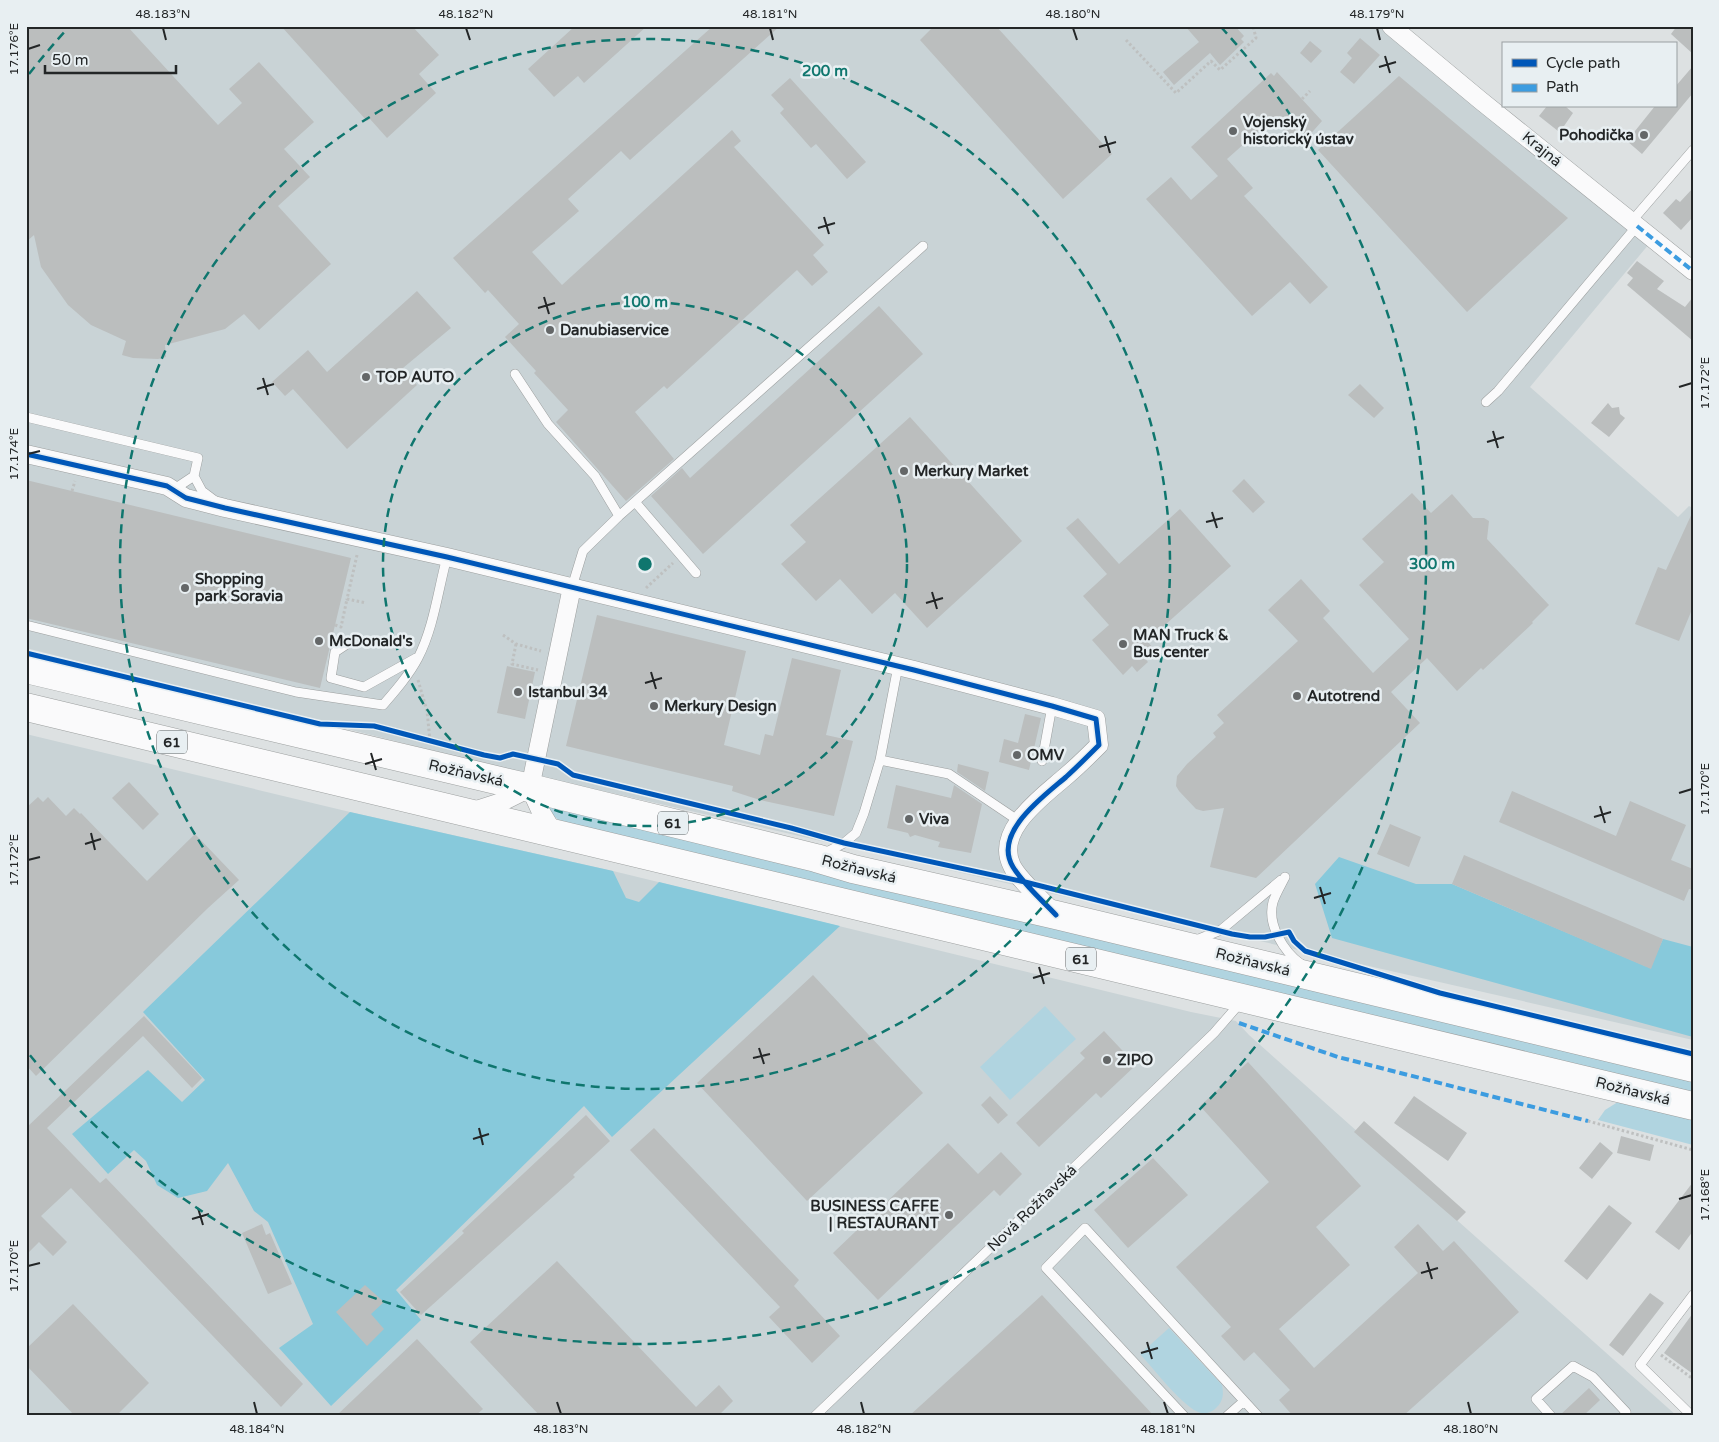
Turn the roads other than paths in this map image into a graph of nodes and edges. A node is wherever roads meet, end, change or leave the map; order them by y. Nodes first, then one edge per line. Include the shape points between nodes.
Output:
1 (1391, 26) edge
2 (1693, 150) edge
3 (1634, 224) junction
4 (922, 246) dead end
5 (1693, 271) edge
6 (515, 374) dead end
7 (1486, 402) dead end
8 (26, 417) edge
9 (26, 454) edge
10 (194, 476) junction
11 (172, 490) junction
12 (636, 503) junction
13 (225, 508) junction
14 (619, 516) junction
15 (447, 557) junction
16 (696, 573) dead end
17 (572, 588) junction
18 (26, 625) edge
19 (350, 642) dead end
20 (416, 661) junction
21 (898, 666) junction
22 (26, 669) edge
23 (1052, 706) junction
24 (26, 707) edge
25 (880, 760) junction
26 (1042, 761) dead end
27 (530, 788) junction
28 (470, 812) junction
29 (1019, 821) junction
30 (553, 832) junction
31 (816, 858) junction
32 (1056, 915) junction
33 (1183, 945) junction
34 (1321, 979) junction
35 (1245, 998) junction
36 (1693, 1068) edge
37 (1693, 1106) edge
38 (1693, 1294) edge
39 (1244, 1401) junction
40 (815, 1416) edge
41 (1184, 1416) edge
42 (1227, 1416) edge
43 (1258, 1416) edge
44 (1551, 1416) edge
45 (1623, 1416) edge
46 (1692, 1416) edge

1 - 3 street, Krajná
2 - 3 lane
3 - 5 street, Krajná
3 - 7 lane
4 - 12 lane
6 - 14 lane via 548,424 595,476
8 - 10 lane via 198,458
9 - 11 street via 167,486
10 - 11 lane
10 - 13 lane via 202,491
11 - 13 street via 186,498
12 - 14 lane
12 - 16 lane
13 - 15 street
14 - 17 lane via 582,551
15 - 17 street
15 - 20 lane via 433,619
17 - 21 street
17 - 27 street
18 - 20 lane via 296,692 383,705
19 - 20 lane via 335,652 331,678 364,687
21 - 23 street
21 - 25 lane
22 - 27 main road, Rožňavská / 61
23 - 26 lane
23 - 29 street via 1096,719 1099,745 1035,802
24 - 28 main road, Rožňavská / 61
25 - 29 lane via 949,774
25 - 31 lane via 856,832 844,843
27 - 28 street
27 - 30 street
27 - 31 main road, Rožňavská / 61
28 - 30 main road, Rožňavská / 61
29 - 32 street via 1007,846 1012,866
30 - 35 main road, Rožňavská / 61
31 - 32 main road, Rožňavská / 61
32 - 33 main road, Rožňavská / 61
33 - 34 main road, Rožňavská / 61
33 - 34 lane via 1221,930 1285,876 1272,911 1277,934 1291,956
34 - 36 main road, Rožňavská / 61
35 - 37 main road, Rožňavská / 61
35 - 40 lane, Nová Rožňavská via 1214,1033
38 - 46 lane via 1640,1365
39 - 41 lane via 1084,1228 1046,1268
39 - 42 lane
39 - 43 lane
44 - 45 lane via 1536,1400 1573,1366 1593,1377 1626,1412

